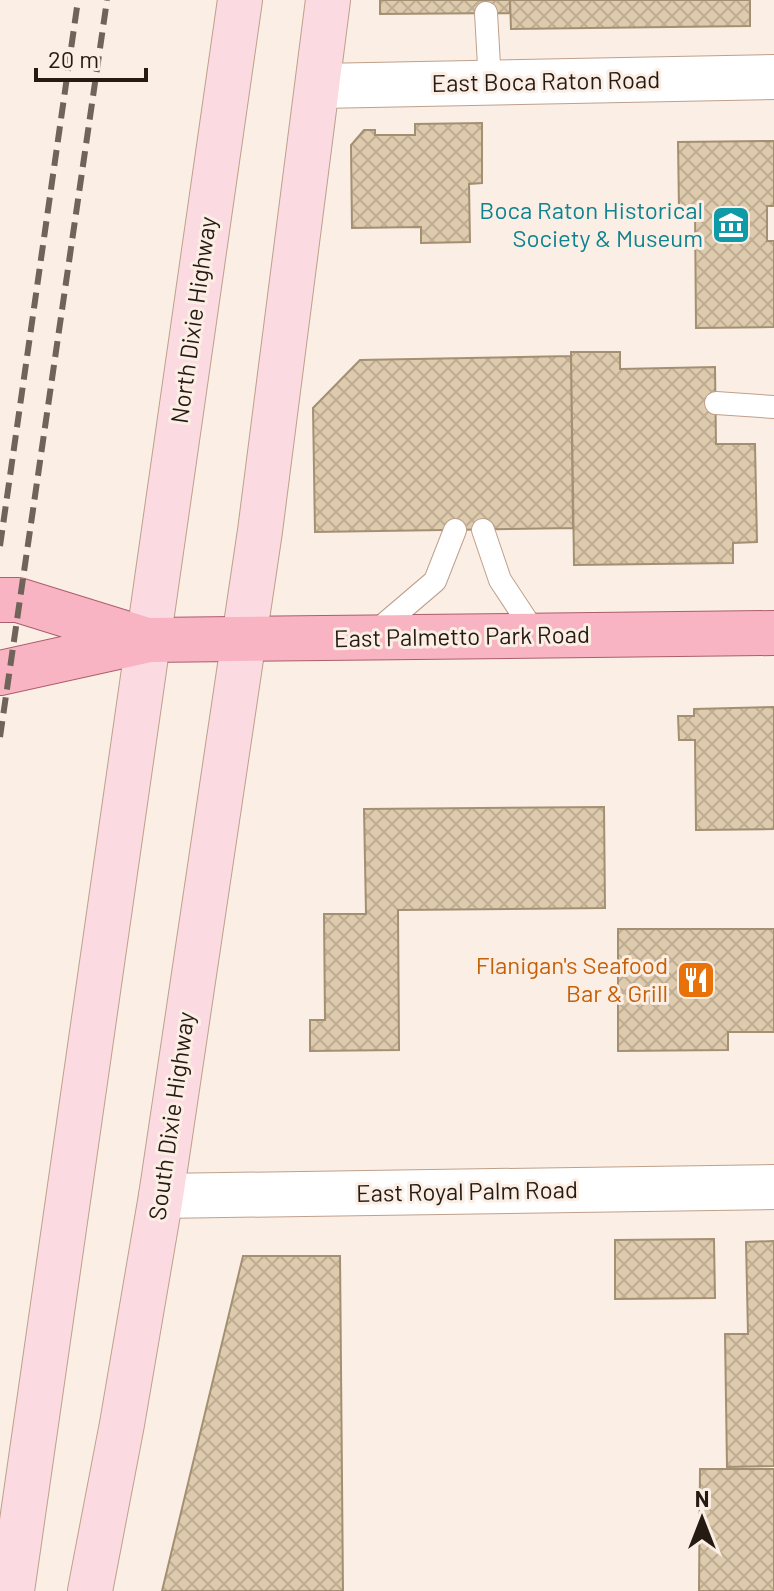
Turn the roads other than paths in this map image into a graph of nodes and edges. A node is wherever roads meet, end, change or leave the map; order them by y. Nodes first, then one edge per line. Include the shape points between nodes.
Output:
1 (240, 0) edge
2 (328, 0) edge
3 (486, 13) dead end
4 (774, 77) edge
5 (490, 83) junction
6 (319, 86) junction
7 (716, 403) dead end
8 (774, 407) edge
9 (455, 530) dead end
10 (483, 530) dead end
11 (0, 600) edge
12 (774, 633) edge
13 (537, 636) junction
14 (368, 638) junction
15 (243, 639) junction
16 (149, 640) junction
17 (0, 673) edge
18 (774, 1187) edge
19 (161, 1196) junction
20 (12, 1591) edge
21 (90, 1591) edge

1 - 16 main road, North Dixie Highway
2 - 6 main road
3 - 5 lane
4 - 5 street, East Boca Raton Road
5 - 6 street, East Boca Raton Road
6 - 15 main road
7 - 8 lane
9 - 14 lane via 435,581
10 - 13 lane via 500,580
11 - 16 main road via 18,600
12 - 13 main road, East Palmetto Park Road
13 - 14 main road, East Palmetto Park Road
14 - 15 main road, East Palmetto Park Road
15 - 16 main road, East Palmetto Park Road
15 - 19 main road, South Dixie Highway
16 - 17 main road
16 - 20 main road
18 - 19 street, East Royal Palm Road
19 - 21 main road, South Dixie Highway

